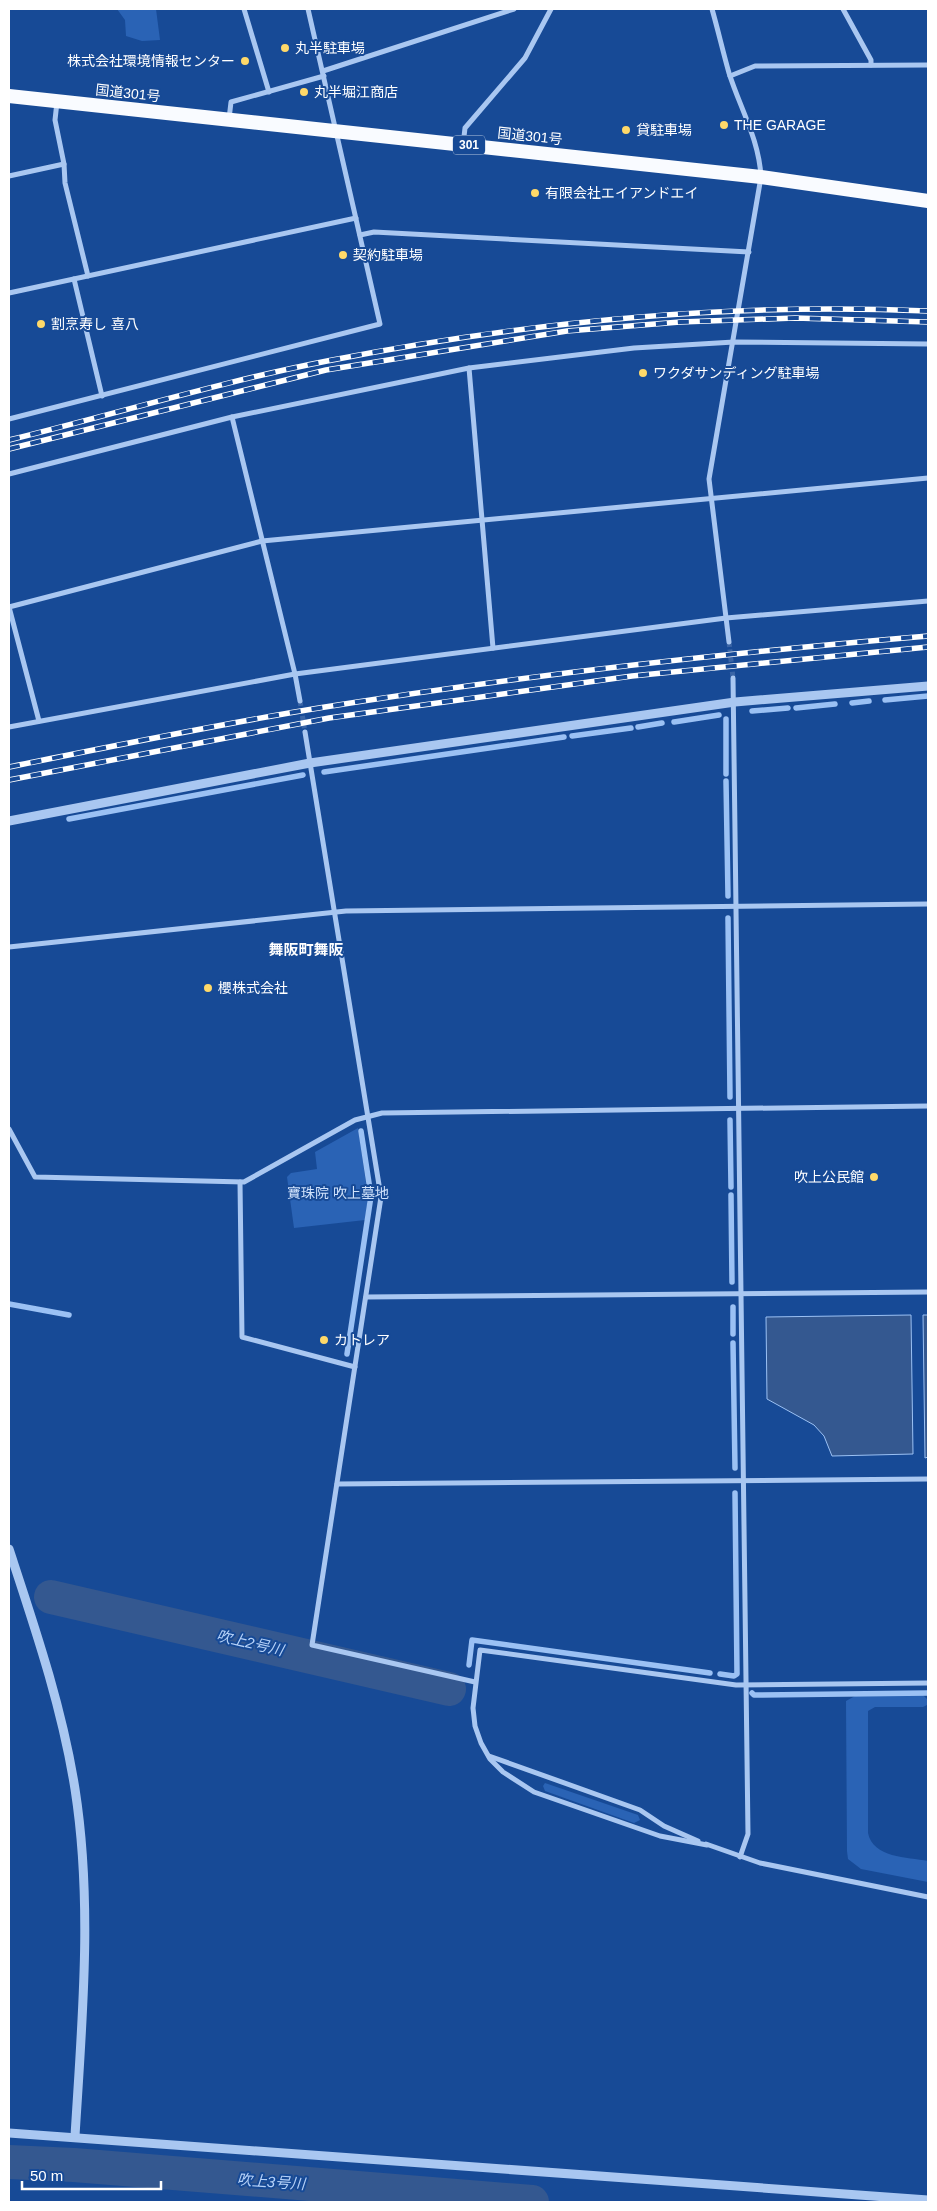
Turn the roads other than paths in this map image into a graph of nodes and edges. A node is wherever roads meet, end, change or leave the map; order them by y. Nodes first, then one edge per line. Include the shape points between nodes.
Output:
1 (244, 9) edge
2 (308, 9) edge
3 (514, 9) edge
4 (550, 9) edge
5 (712, 9) edge
6 (843, 9) edge
7 (871, 65) junction
8 (928, 65) edge
9 (324, 74) junction
10 (730, 76) junction
11 (269, 92) junction
12 (9, 96) edge
13 (57, 101) junction
14 (229, 120) junction
15 (337, 132) junction
16 (463, 145) junction
17 (64, 164) junction
18 (9, 176) edge
19 (761, 177) junction
20 (928, 201) edge
21 (356, 218) junction
22 (360, 235) junction
23 (749, 252) junction
24 (88, 276) junction
25 (74, 279) junction
26 (9, 293) edge
27 (734, 342) junction
28 (928, 344) edge
29 (469, 368) junction
30 (102, 396) junction
31 (232, 417) junction
32 (9, 419) edge
33 (9, 474) edge
34 (928, 478) edge
35 (711, 497) junction
36 (482, 520) junction
37 (262, 541) junction
38 (928, 601) edge
39 (9, 607) edge
40 (726, 618) junction
41 (729, 642) tunnel mouth
42 (493, 648) junction
43 (295, 674) junction
44 (734, 678) tunnel mouth
45 (928, 686) edge
46 (300, 701) tunnel mouth
47 (735, 702) junction
48 (39, 721) junction
49 (9, 728) edge
50 (305, 732) tunnel mouth
51 (310, 763) junction
52 (9, 821) edge
53 (928, 904) edge
54 (738, 906) junction
55 (335, 913) junction
56 (9, 947) edge
57 (928, 1106) edge
58 (740, 1108) junction
59 (369, 1116) junction
60 (9, 1129) edge
61 (240, 1182) junction
62 (928, 1292) edge
63 (742, 1294) junction
64 (366, 1297) junction
65 (355, 1367) junction
66 (928, 1479) edge
67 (744, 1481) junction
68 (337, 1484) junction
69 (9, 1549) edge
70 (475, 1682) junction
71 (928, 1682) edge
72 (747, 1685) junction
73 (489, 1756) junction
74 (707, 1845) junction
75 (740, 1857) junction
76 (928, 1898) edge
77 (9, 2133) edge
78 (76, 2136) junction
79 (928, 2200) edge

1 - 11 street
2 - 9 street
3 - 9 street
4 - 16 street via 525,58 465,128
5 - 10 street
6 - 7 street
7 - 8 street
7 - 10 street via 755,66
9 - 11 street
9 - 15 street
10 - 19 street via 749,120
11 - 14 street via 231,102
12 - 13 highway, 国道301号 / 301
13 - 14 highway, 国道301号 / 301
13 - 17 street via 55,120
14 - 15 highway, 国道301号 / 301
15 - 16 highway, 国道301号 / 301
15 - 21 street
16 - 19 highway, 国道301号 / 301
17 - 18 street
17 - 24 street via 65,183
19 - 20 highway, 国道301号 / 301
19 - 23 street
21 - 22 street
21 - 24 street
22 - 23 street via 374,232
22 - 30 street via 380,324
23 - 27 street
24 - 25 street
25 - 26 street
25 - 30 street
27 - 28 street
27 - 29 street via 634,348
27 - 35 street via 709,479
29 - 31 street
29 - 36 street
30 - 32 street
31 - 33 street
31 - 37 street
34 - 35 street
35 - 36 street
35 - 40 street
36 - 37 street
36 - 42 street
37 - 39 street
37 - 43 street
38 - 40 street
39 - 48 street
40 - 41 street
40 - 42 street
42 - 43 street
43 - 46 street
43 - 48 street
44 - 47 street
45 - 47 street
47 - 51 street
47 - 54 street
48 - 49 street
50 - 51 street
51 - 52 street
51 - 55 street
53 - 54 street
54 - 55 street
54 - 58 street
55 - 56 street
55 - 59 street
57 - 58 street
58 - 59 street via 382,1113
58 - 63 street
59 - 61 street via 355,1120
59 - 64 street via 381,1197
60 - 61 street via 35,1177
61 - 65 street via 242,1337
62 - 63 street
63 - 64 street
63 - 67 street
64 - 65 street
65 - 68 street
66 - 67 street
67 - 68 street
67 - 72 street
68 - 70 street via 312,1645
69 - 78 street via 57,1703 80,1824 85,1930
70 - 72 street via 480,1650
70 - 73 street via 475,1726
71 - 72 street
72 - 75 street via 748,1834
73 - 74 street via 640,1810 664,1826
73 - 74 street via 502,1772 534,1792 660,1836
74 - 75 street
75 - 76 street via 760,1864
77 - 78 street
78 - 79 street

